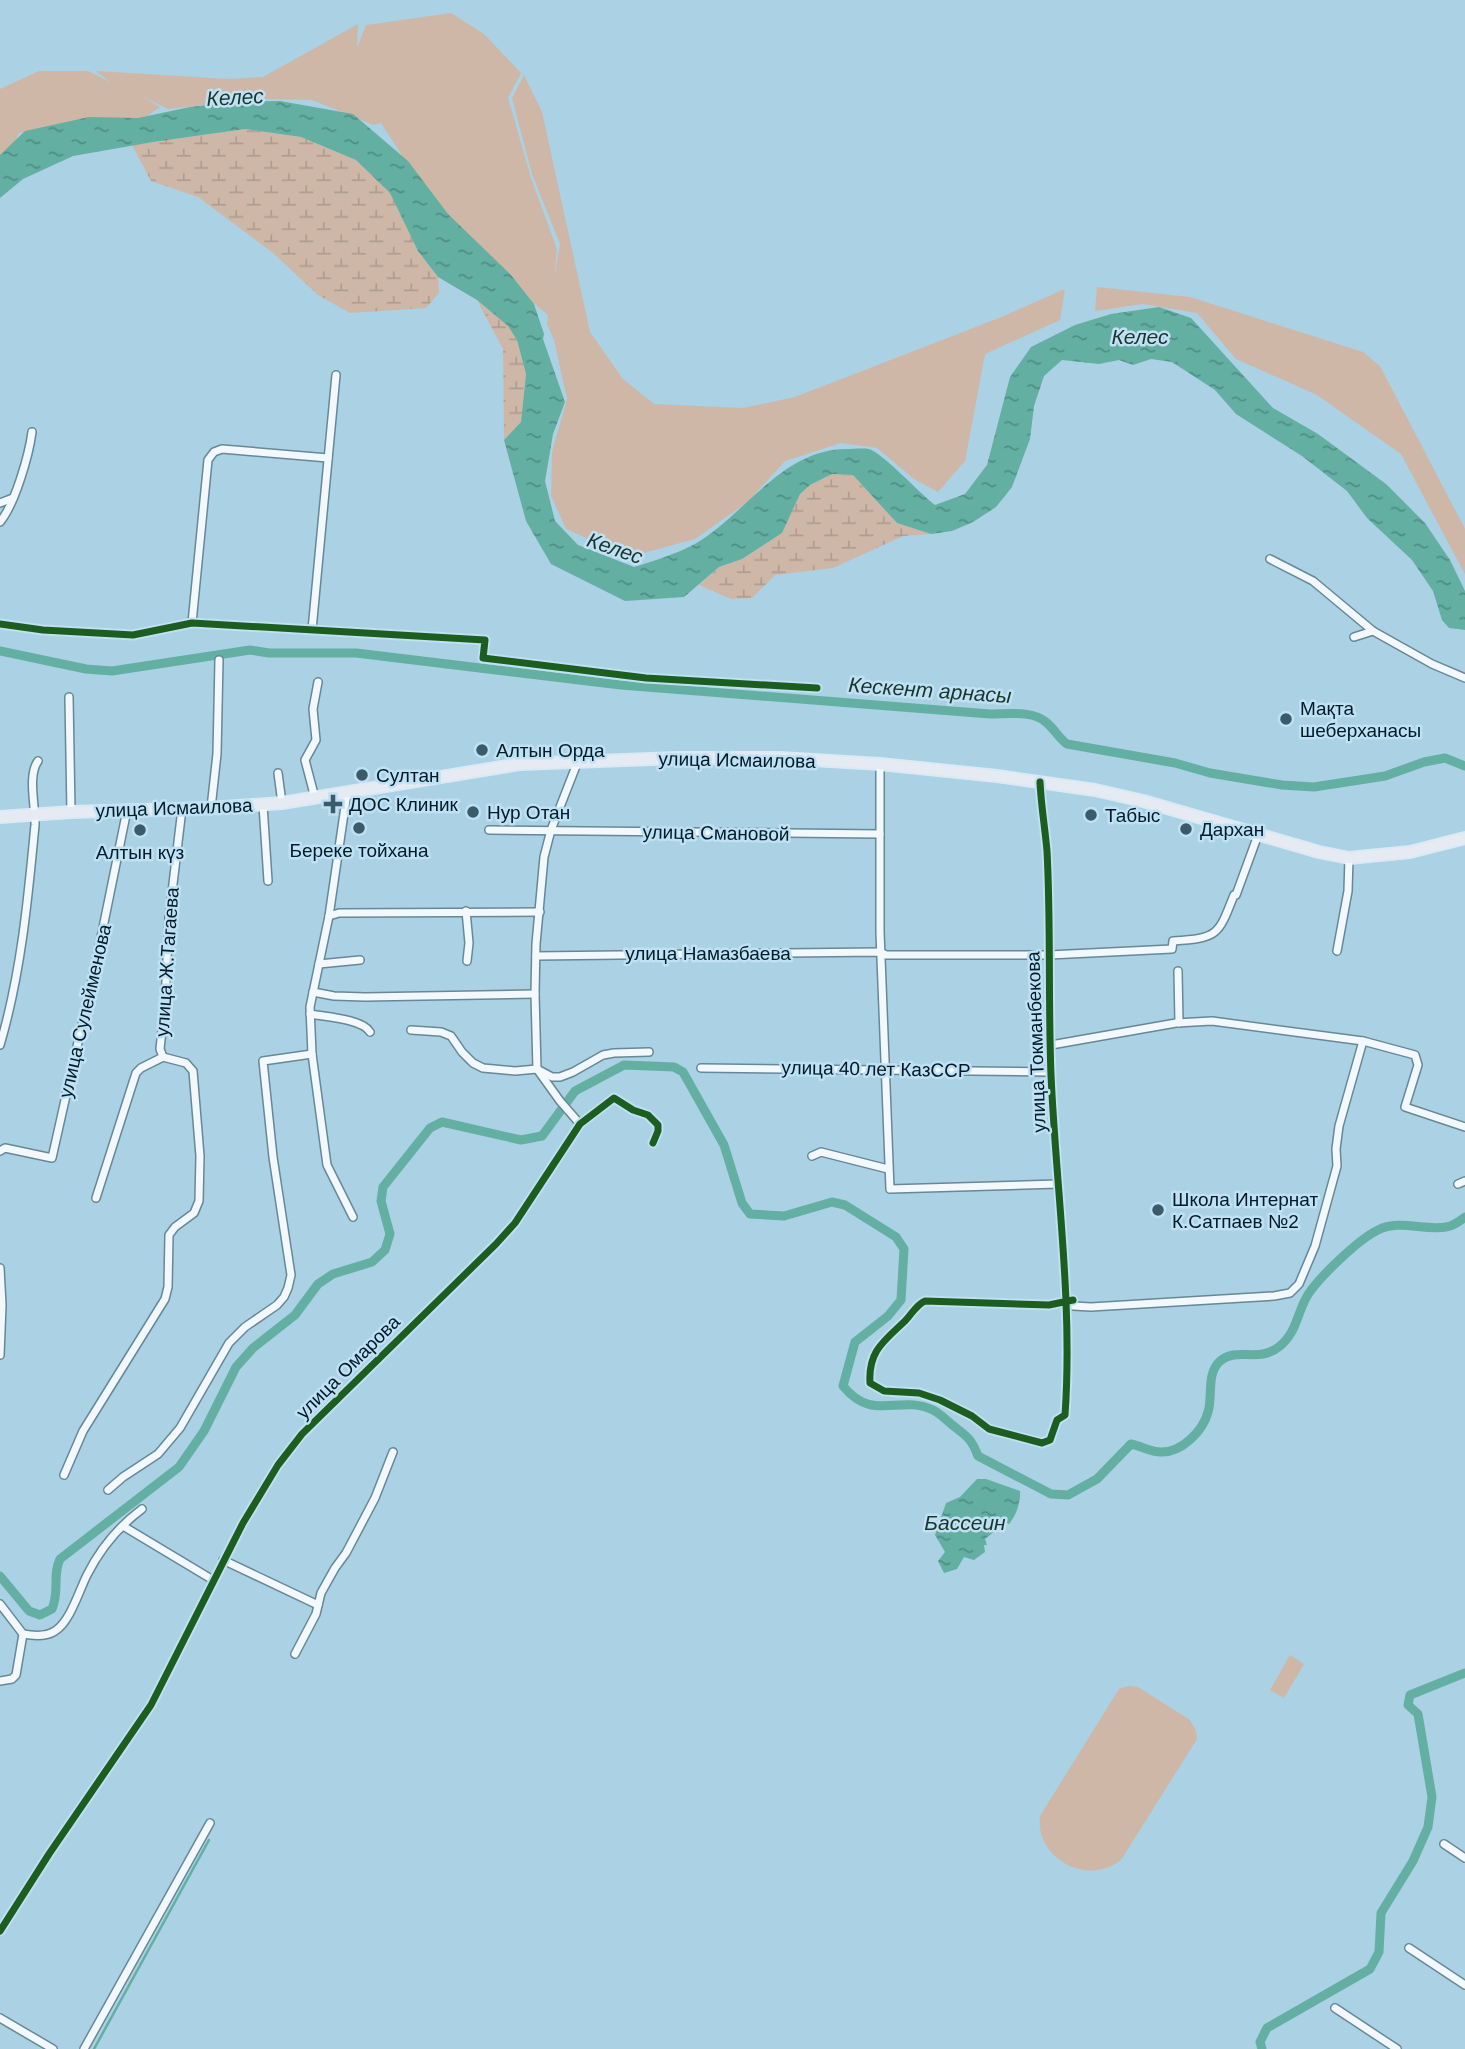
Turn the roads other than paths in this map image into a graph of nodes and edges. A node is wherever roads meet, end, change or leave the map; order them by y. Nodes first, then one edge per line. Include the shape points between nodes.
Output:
1 (337, 375) dead end
2 (32, 432) dead end
3 (328, 458) junction
4 (13, 498) junction
5 (0, 503) edge
6 (0, 522) edge
7 (1270, 559) dead end
8 (192, 623) junction
9 (0, 624) edge
10 (312, 630) junction
11 (1373, 631) junction
12 (1354, 637) dead end
13 (219, 660) dead end
14 (1465, 678) edge
15 (318, 682) dead end
16 (817, 688) dead end
17 (69, 697) dead end
18 (579, 760) junction
19 (38, 761) dead end
20 (880, 764) junction
21 (278, 773) dead end
22 (1040, 782) junction
23 (347, 793) junction
24 (315, 798) junction
25 (282, 803) junction
26 (263, 805) junction
27 (211, 808) junction
28 (182, 809) junction
29 (127, 810) junction
30 (71, 812) junction
31 (36, 813) junction
32 (0, 817) edge
33 (489, 830) dead end
34 (551, 830) junction
35 (880, 834) junction
36 (1258, 835) junction
37 (1465, 838) edge
38 (1349, 858) junction
39 (268, 881) dead end
40 (466, 911) junction
41 (540, 912) junction
42 (329, 916) junction
43 (1337, 951) dead end
44 (880, 952) junction
45 (1049, 955) junction
46 (536, 956) junction
47 (360, 960) dead end
48 (467, 961) dead end
49 (319, 964) junction
50 (1178, 971) dead end
51 (313, 992) junction
52 (535, 994) junction
53 (310, 1014) junction
54 (1179, 1023) junction
55 (411, 1031) dead end
56 (370, 1032) dead end
57 (1363, 1041) junction
58 (0, 1045) edge
59 (1051, 1045) junction
60 (649, 1052) dead end
61 (312, 1054) junction
62 (163, 1057) junction
63 (702, 1068) dead end
64 (537, 1069) junction
65 (885, 1069) junction
66 (1051, 1072) junction
67 (580, 1124) junction
68 (1465, 1127) edge
69 (653, 1143) dead end
70 (0, 1151) edge
71 (811, 1156) dead end
72 (888, 1169) junction
73 (1058, 1184) junction
74 (96, 1198) dead end
75 (353, 1217) dead end
76 (0, 1268) edge
77 (1069, 1301) junction
78 (0, 1355) edge
79 (393, 1452) dead end
80 (64, 1475) dead end
81 (108, 1490) dead end
82 (142, 1509) dead end
83 (123, 1526) junction
84 (223, 1560) junction
85 (214, 1580) junction
86 (0, 1604) edge
87 (318, 1605) junction
88 (23, 1634) junction
89 (295, 1654) dead end
90 (0, 1681) edge
91 (210, 1823) dead end
92 (1444, 1844) dead end
93 (1465, 1858) edge
94 (0, 1931) edge
95 (1409, 1948) dead end
96 (1465, 1985) edge
97 (1335, 2008) dead end
98 (0, 2018) edge
99 (53, 2049) edge
100 (84, 2049) edge
101 (1397, 2049) edge

1 - 3 street
2 - 4 street
3 - 8 street via 222,449 211,454
3 - 10 street
4 - 5 street
4 - 6 street
7 - 11 street via 1313,581
8 - 9 street via 117,635
8 - 10 street
10 - 16 street via 485,640 483,658 646,678
11 - 12 street
11 - 14 street
13 - 27 street
15 - 24 street via 313,709 316,740 305,760
17 - 30 street
18 - 20 main road, улица Исмаилова via 780,758
18 - 23 main road, улица Исмаилова via 520,764
18 - 34 street
19 - 31 street via 34,766
20 - 22 main road, улица Исмаилова
20 - 35 street
21 - 25 street
22 - 36 main road, улица Исмаилова via 1143,801
22 - 45 street, улица Токманбекова
23 - 24 main road, улица Исмаилова
23 - 42 street
24 - 25 main road, улица Исмаилова
25 - 26 main road, улица Исмаилова
26 - 27 main road, улица Исмаилова
26 - 39 street
27 - 28 main road, улица Исмаилова
28 - 29 main road, улица Исмаилова
28 - 62 street, улица Ж.Тагаева via 169,917
29 - 30 main road, улица Исмаилова
29 - 70 street, улица Сулейменова via 52,1158 5,1148
30 - 31 main road, улица Исмаилова
31 - 32 main road, улица Исмаилова
31 - 58 street via 13,999
33 - 34 street, улица Смановой
34 - 35 street, улица Смановой
34 - 41 street
35 - 44 street
36 - 38 main road, улица Исмаилова
36 - 45 street, улица Намазбаева via 1236,895 1215,933 1204,939 1173,941 1172,949
37 - 38 main road, улица Исмаилова via 1410,852
38 - 43 street
40 - 41 street
40 - 42 street
40 - 48 street
41 - 46 street
42 - 49 street
44 - 45 street, улица Намазбаева
44 - 46 street, улица Намазбаева
44 - 65 street
45 - 59 street, улица Токманбекова
46 - 52 street
47 - 49 street
49 - 51 street
50 - 54 street
51 - 52 street via 365,997
51 - 53 street
52 - 64 street
53 - 56 street via 357,1022
53 - 61 street
54 - 57 street via 1212,1021
54 - 59 street
55 - 64 street via 451,1036 473,1063 483,1068
57 - 68 street via 1415,1055 1418,1065 1405,1107
57 - 77 street, улица Токманбекова via 1339,1126 1337,1166 1319,1231 1303,1276 1290,1293 1091,1307 1073,1306
59 - 66 street, улица Токманбекова
60 - 64 street via 603,1055 560,1077
61 - 75 street via 327,1164
61 - 81 street via 263,1061 291,1275 284,1297 229,1343 180,1428 158,1454
62 - 74 street via 141,1068 133,1079
62 - 80 street, улица Ж.Тагаева via 186,1063 193,1071 199,1201 194,1213 169,1235 165,1299 83,1431
63 - 65 street, улица 40 лет КазССР
64 - 67 street
65 - 66 street, улица 40 лет КазССР
65 - 72 street
66 - 73 street, улица Токманбекова
67 - 69 street, улица Омарова via 614,1098 654,1120 658,1131
67 - 84 street, улица Омарова via 515,1223 302,1434 263,1489
71 - 72 street via 821,1152
72 - 73 street via 890,1189
73 - 77 street, улица Токманбекова
76 - 78 street
77 - 77 street, улица Токманбекова via 1065,1415 1057,1420 1047,1442 989,1429 956,1407 919,1393 878,1390 870,1383 874,1351 920,1303 1049,1305
79 - 87 street via 375,1497
82 - 83 street
83 - 85 street
83 - 88 street via 98,1556 59,1628 48,1634
84 - 85 street, улица Омарова
84 - 87 street
85 - 94 street, улица Омарова via 151,1705
86 - 88 street
87 - 89 street
88 - 90 street via 16,1675
91 - 100 street
92 - 93 street
95 - 96 street
97 - 101 street
98 - 99 street

